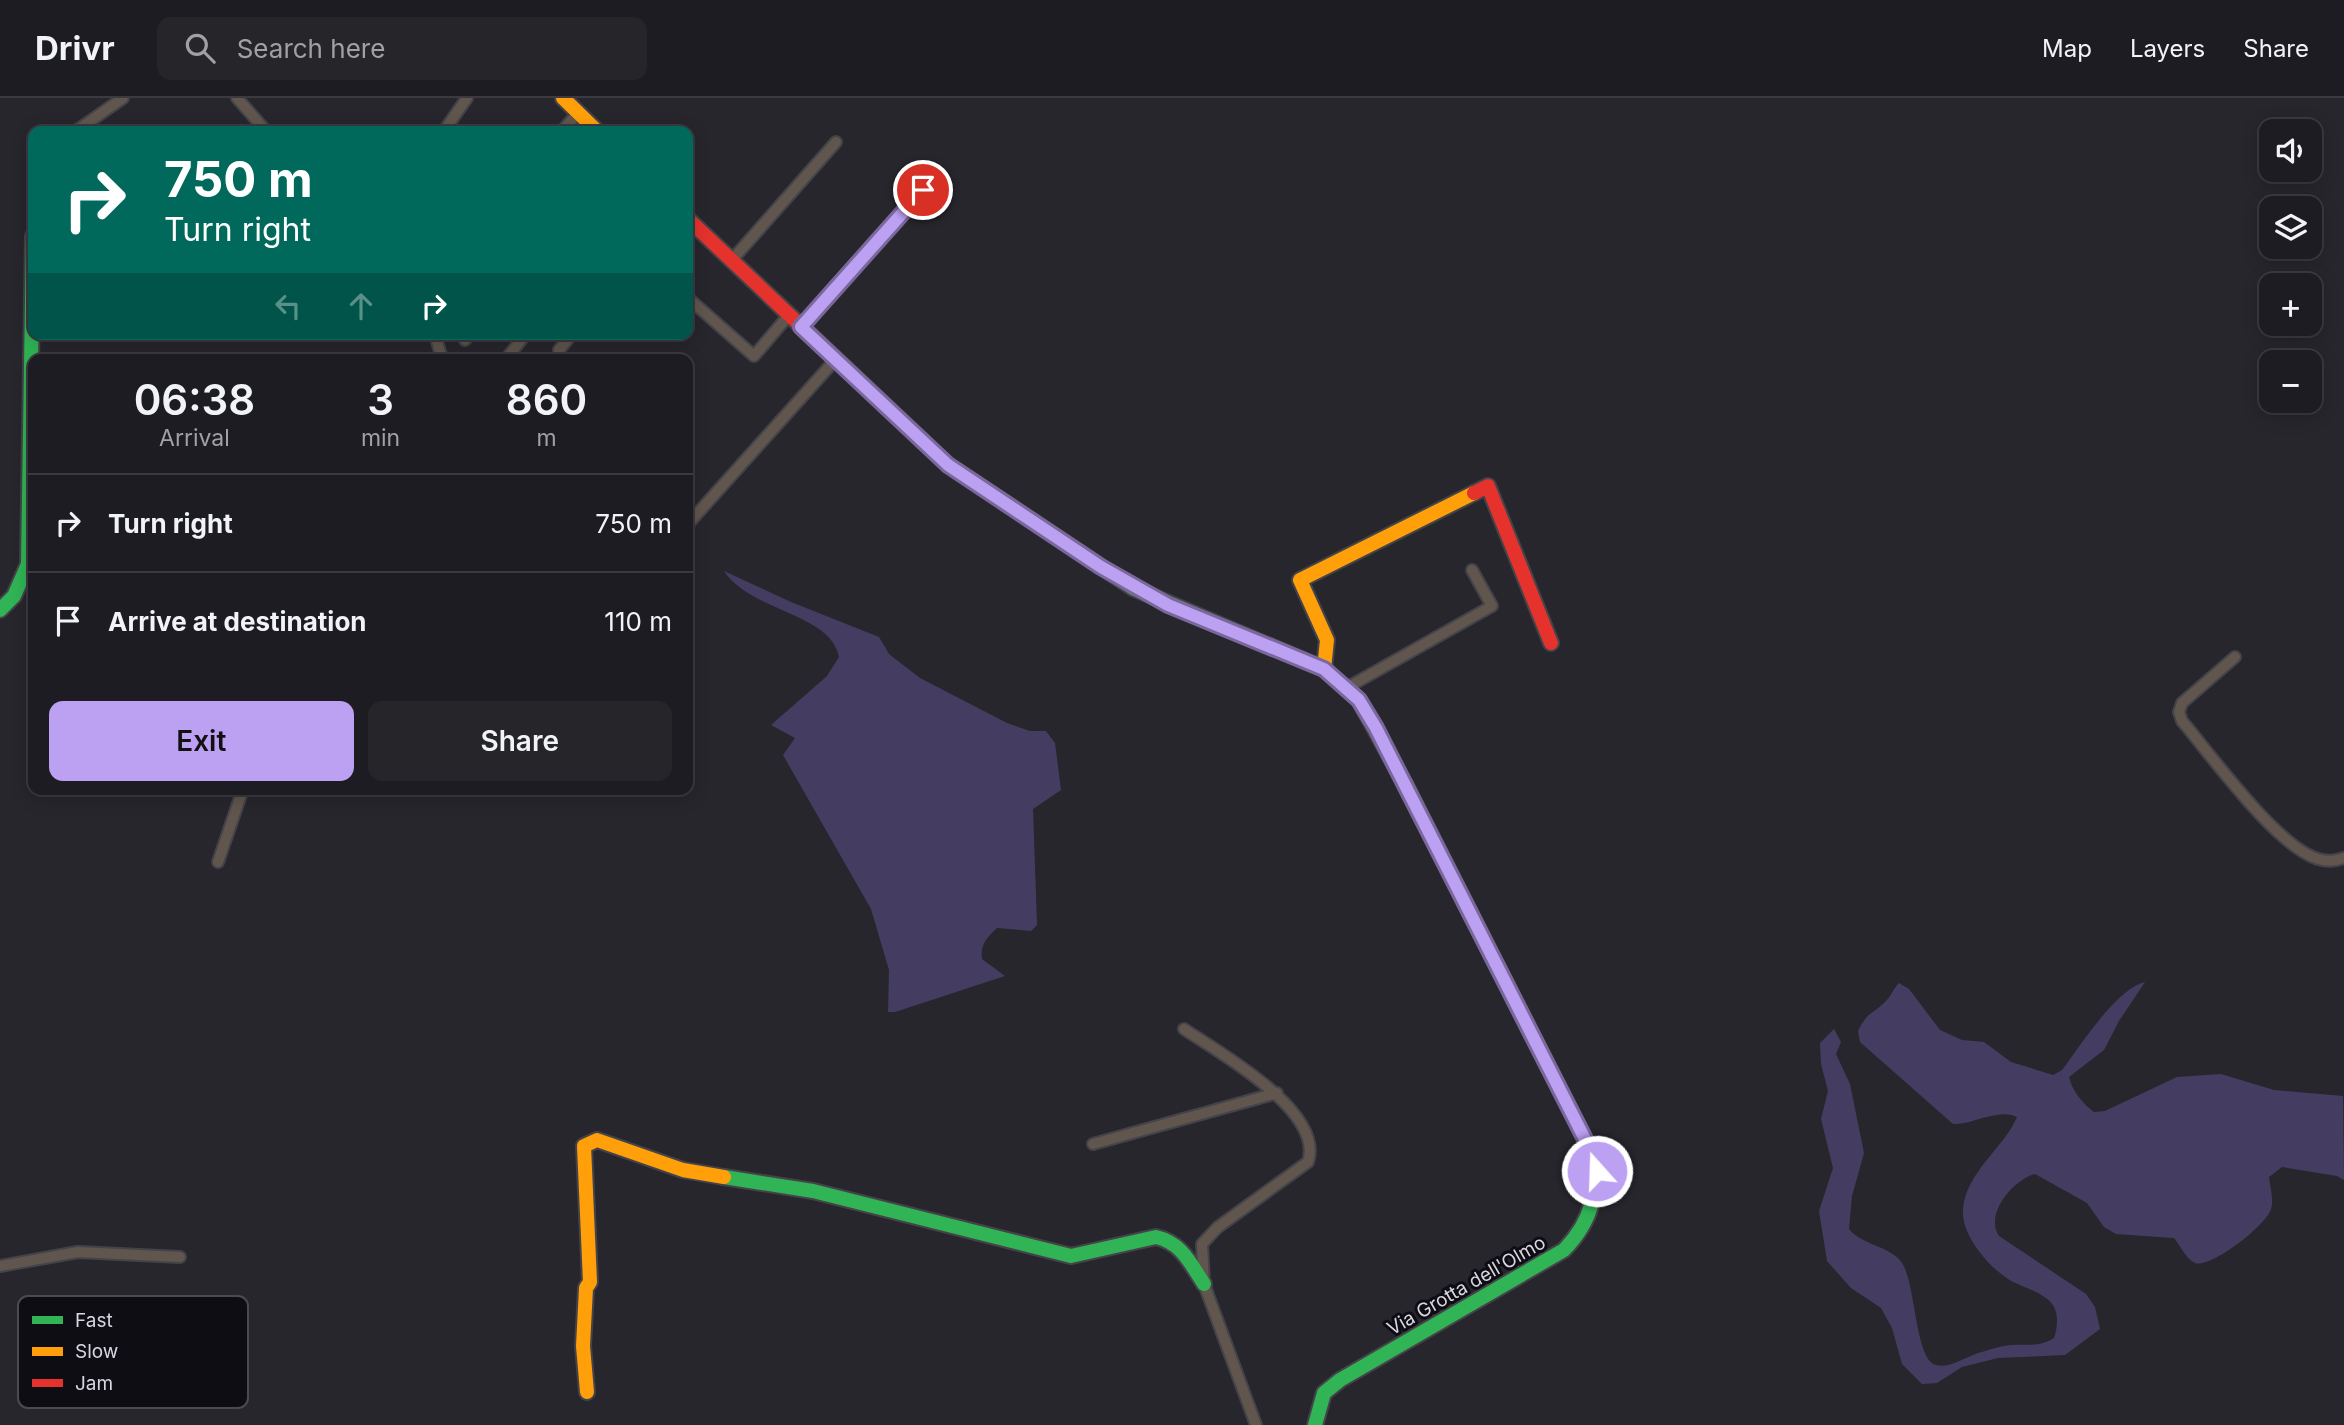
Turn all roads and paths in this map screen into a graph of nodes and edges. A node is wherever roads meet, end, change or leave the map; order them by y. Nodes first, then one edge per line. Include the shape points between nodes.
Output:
1 (123, 98) edge
2 (237, 98) edge
3 (467, 98) edge
4 (563, 98) edge
5 (578, 113) junction
6 (83, 126) edge
7 (262, 126) edge
8 (447, 126) edge
9 (566, 126) edge
10 (592, 126) edge
11 (836, 142) dead end
12 (923, 190) dead end
13 (693, 224) edge
14 (731, 261) junction
15 (693, 302) edge
16 (789, 315) junction
17 (801, 327) junction
18 (521, 340) edge
19 (567, 340) edge
20 (559, 350) dead end
21 (510, 354) edge
22 (836, 359) junction
23 (693, 518) edge
24 (28, 564) edge
25 (1472, 570) dead end
26 (0, 610) edge
27 (1551, 643) dead end
28 (2235, 657) dead end
29 (1324, 669) junction
30 (1348, 687) junction
31 (241, 795) edge
32 (2344, 858) edge
33 (218, 862) dead end
34 (1184, 1029) dead end
35 (1277, 1093) junction
36 (1093, 1144) dead end
37 (180, 1257) dead end
38 (0, 1266) edge
39 (1204, 1284) junction
40 (587, 1392) dead end
41 (1256, 1425) edge
42 (1315, 1425) edge

1 - 6 street
2 - 7 street
3 - 8 street
4 - 5 street
5 - 9 street
5 - 10 street
11 - 14 street
12 - 17 street
13 - 14 street, Via Grotta dell'Olmo
14 - 16 street, Via Grotta dell'Olmo
15 - 16 street via 754,356
16 - 17 street, Via Grotta dell'Olmo
17 - 22 street, Via Grotta dell'Olmo
18 - 21 street
19 - 20 street
22 - 23 street
22 - 29 street, Via Grotta dell'Olmo via 948,465 1133,588
24 - 26 street via 15,596
25 - 30 street via 1492,606
27 - 29 street via 1488,486 1300,580 1327,640
28 - 32 street via 2182,703 2182,721 2293,845 2318,859
29 - 30 street, Via Grotta dell'Olmo
30 - 42 street, Via Grotta dell'Olmo via 1373,721 1590,1149 1597,1188 1584,1229 1564,1250 1340,1380 1324,1394
31 - 33 street
34 - 35 street
35 - 36 street
35 - 39 street via 1305,1133 1308,1162 1236,1213 1202,1244
37 - 38 street via 78,1252
39 - 40 street via 1180,1247 1162,1238 1132,1240 1071,1256 813,1191 683,1170 597,1140 584,1146 590,1282 583,1346
39 - 41 street

